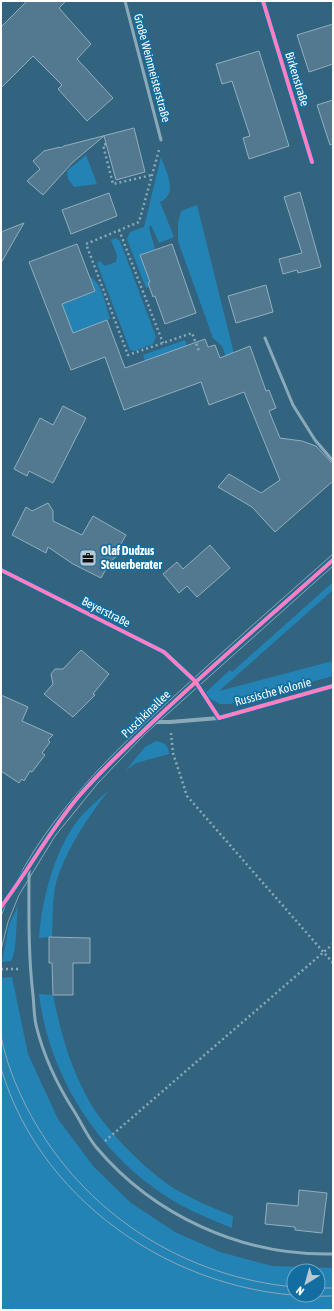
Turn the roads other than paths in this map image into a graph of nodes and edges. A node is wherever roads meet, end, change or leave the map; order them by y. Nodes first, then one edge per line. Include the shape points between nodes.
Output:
1 (125, 1) edge
2 (264, 1) edge
3 (161, 140) road end
4 (312, 162) dead end
5 (265, 338) dead end
6 (333, 461) edge
7 (333, 560) edge
8 (1, 570) edge
9 (196, 681) junction
10 (333, 686) edge
11 (153, 722) junction
12 (29, 868) junction
13 (1, 907) edge
14 (333, 1254) edge

1 - 3 lane, Große Weinmeisterstraße
2 - 4 street, Birkenstraße
5 - 6 lane via 293,405 315,440
7 - 9 street, Puschkinallee
8 - 9 street, Beyerstraße via 164,652
9 - 11 street, Puschkinallee
10 - 11 street, Russische Kolonie via 219,718
11 - 12 street, Puschkinallee via 79,796
12 - 13 street, Puschkinallee
12 - 14 lane via 30,968 36,1025 58,1085 97,1147 128,1180 183,1218 223,1237 264,1248

